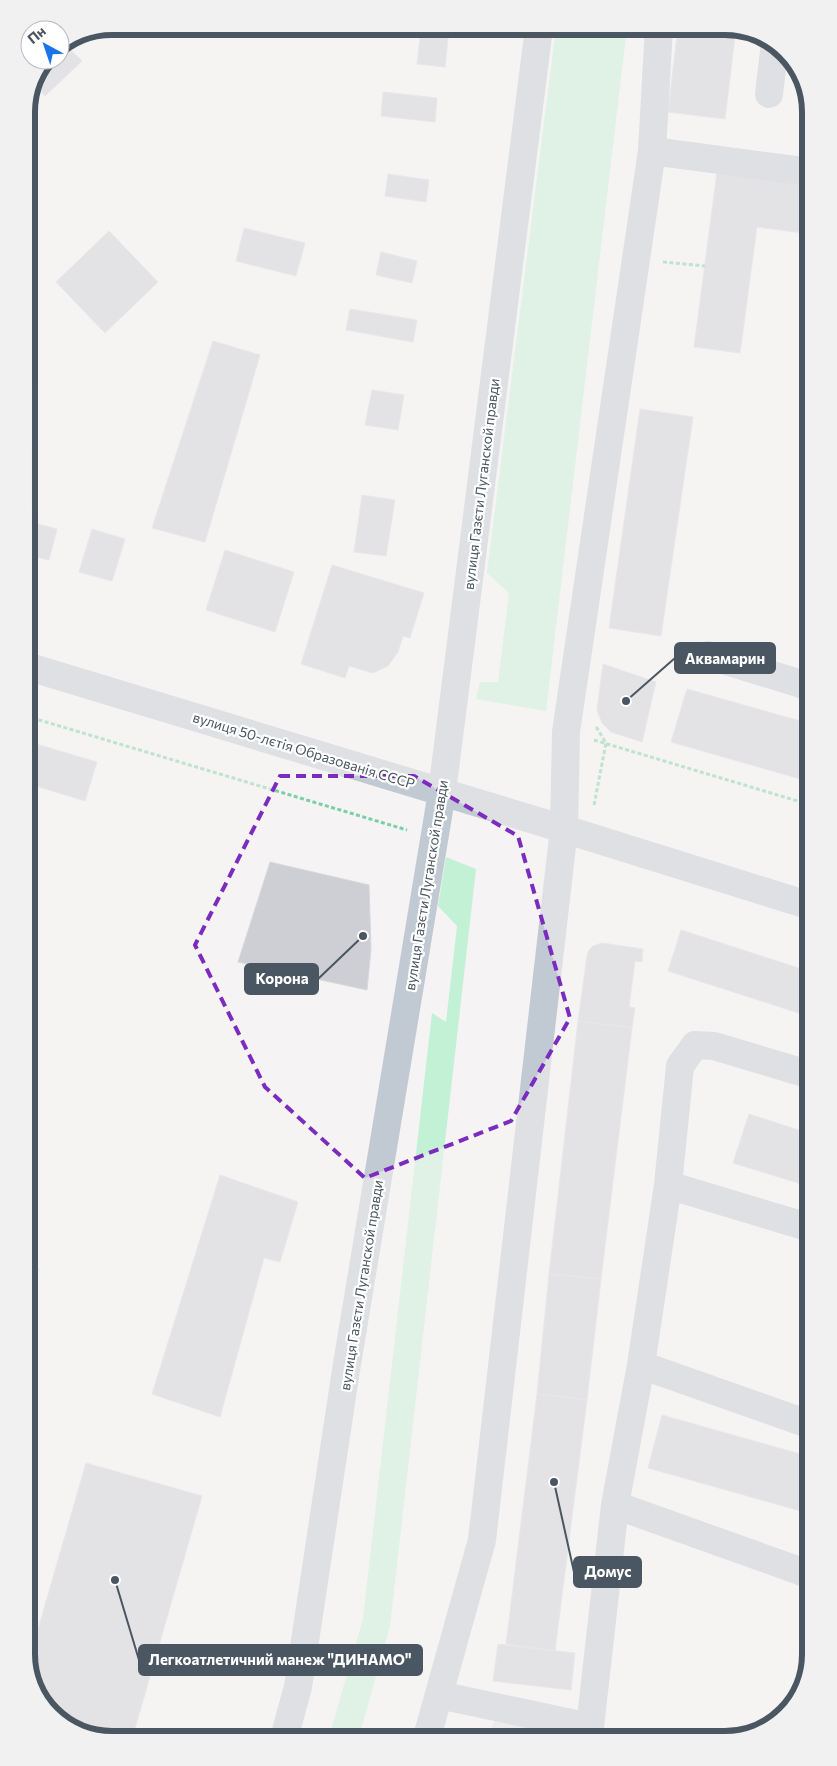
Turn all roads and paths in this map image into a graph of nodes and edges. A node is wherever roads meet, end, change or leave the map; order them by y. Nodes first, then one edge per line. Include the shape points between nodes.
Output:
1 (538, 35) edge
2 (658, 35) edge
3 (774, 52) edge
4 (769, 94) dead end
5 (652, 151) junction
6 (802, 171) edge
7 (658, 261) dead end
8 (705, 266) dead end
9 (707, 655) dead end
10 (35, 669) edge
11 (802, 684) edge
12 (35, 719) edge
13 (566, 732) junction
14 (442, 792) junction
15 (802, 803) edge
16 (564, 829) junction
17 (434, 837) junction
18 (802, 903) edge
19 (802, 1073) edge
20 (668, 1185) junction
21 (802, 1225) edge
22 (641, 1364) junction
23 (802, 1421) edge
24 (615, 1505) junction
25 (802, 1572) edge
26 (439, 1695) junction
27 (286, 1731) edge
28 (428, 1731) edge
29 (600, 1731) edge

1 - 14 street, вулиця Газєти Луганской правди
2 - 5 street
3 - 4 street
5 - 6 street
5 - 13 street
7 - 8 path
9 - 11 street
10 - 14 street, вулиця 50-лєтія Образованія СССР
12 - 17 path
13 - 15 path
13 - 16 street
14 - 16 street, вулиця 50-лєтія Образованія СССР
14 - 17 street, вулиця Газєти Луганской правди
16 - 18 street, вулиця 50-лєтія Образованія СССР
16 - 26 street via 482,1540
17 - 27 street, вулиця Газєти Луганской правди via 346,1370 298,1687
19 - 20 street via 714,1046 695,1045 680,1066
20 - 21 street
20 - 22 street
22 - 23 street
22 - 24 street
24 - 25 street
24 - 29 street
26 - 28 street
26 - 29 street

